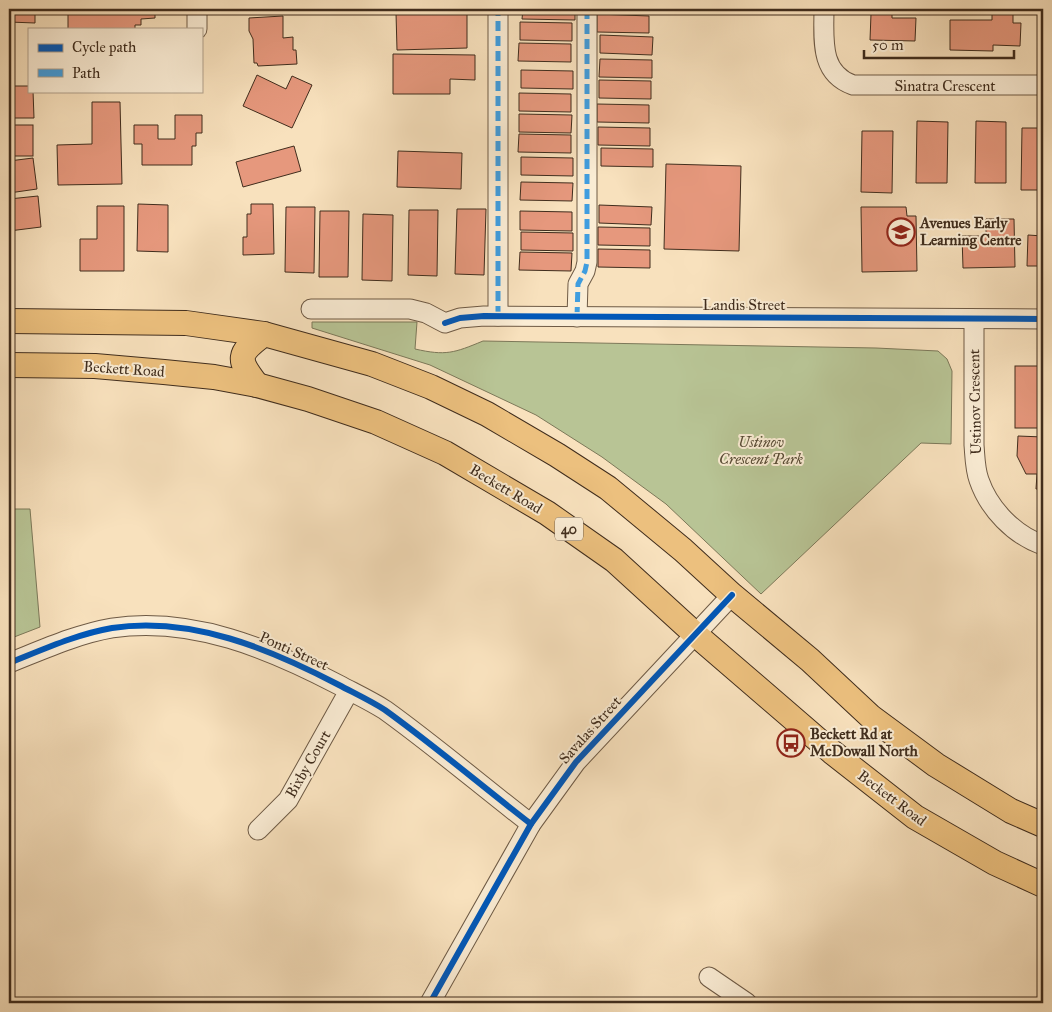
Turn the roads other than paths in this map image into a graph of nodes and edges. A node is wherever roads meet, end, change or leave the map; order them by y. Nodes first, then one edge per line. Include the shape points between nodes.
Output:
1 (197, 9) edge
2 (498, 9) edge
3 (587, 9) edge
4 (824, 9) edge
5 (197, 28) edge
6 (1043, 86) edge
7 (311, 309) dead end
8 (498, 316) junction
9 (577, 317) junction
10 (974, 320) junction
11 (1043, 320) edge
12 (9, 322) edge
13 (264, 334) junction
14 (9, 365) edge
15 (257, 385) junction
16 (1043, 544) edge
17 (732, 595) junction
18 (695, 634) junction
19 (9, 663) edge
20 (349, 691) junction
21 (531, 824) junction
22 (1043, 825) edge
23 (258, 830) dead end
24 (1043, 885) edge
25 (709, 977) dead end
26 (430, 1003) edge
27 (747, 1003) edge

1 - 5 street
2 - 8 street
3 - 9 street via 587,262 578,284
4 - 6 street, Sinatra Crescent via 826,58 834,72 847,83 871,86
7 - 8 street, Landis Street via 410,309 445,323 470,317
8 - 9 street, Landis Street
9 - 10 street, Landis Street
10 - 11 street, Landis Street
10 - 16 street, Ustinov Crescent via 974,445 979,480 996,511 1007,523 1022,535
12 - 13 main road via 186,323
13 - 15 main road via 246,348 243,358 244,368
13 - 17 main road via 372,364 488,414 608,488
14 - 15 main road, Beckett Road / 40 via 95,366 214,376
15 - 18 main road, Beckett Road / 40 via 376,422 445,453 547,513 606,555
17 - 18 street, Savalas Street
17 - 22 main road via 886,728 1011,811
18 - 21 street, Savalas Street via 576,762
18 - 24 main road, Beckett Road / 40 via 824,746 915,817
19 - 20 street, Ponti Street via 71,639 112,628 191,629 271,653
20 - 21 street, Ponti Street via 384,709
20 - 23 street, Bixby Court via 288,800
21 - 26 street, Savalas Street
25 - 27 street

